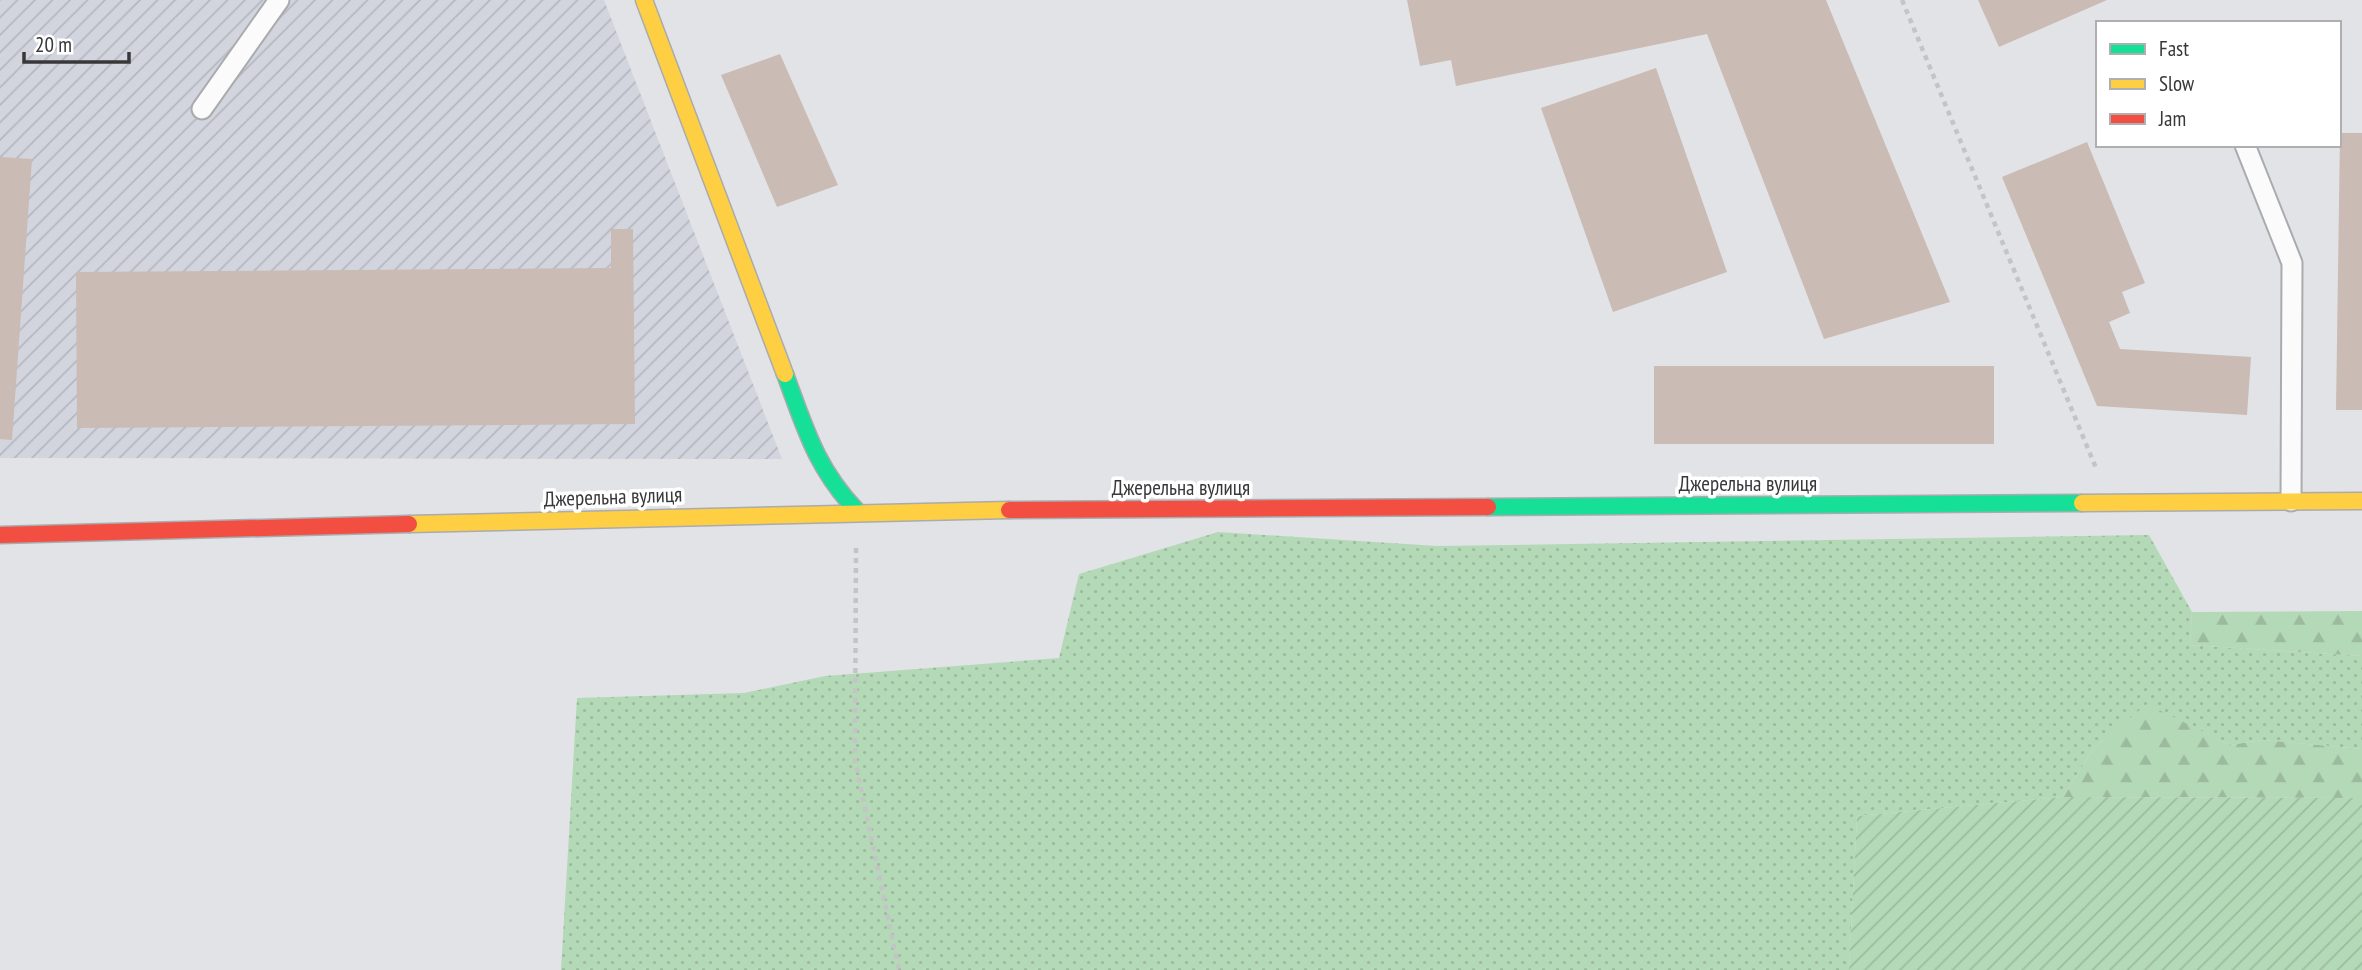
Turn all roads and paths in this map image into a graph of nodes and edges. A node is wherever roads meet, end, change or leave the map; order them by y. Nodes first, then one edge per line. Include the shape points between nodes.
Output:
1 (279, 0) edge
2 (644, 0) edge
3 (1902, 0) edge
4 (202, 109) dead end
5 (2246, 147) edge
6 (2362, 500) edge
7 (2291, 501) junction
8 (2111, 503) junction
9 (857, 511) junction
10 (0, 535) edge
11 (899, 970) edge

1 - 4 lane
2 - 9 street via 815,454 832,485
3 - 8 path
5 - 7 lane via 2292,263
6 - 7 street, Джерельна вулиця
7 - 8 street, Джерельна вулиця
8 - 9 street, Джерельна вулиця
9 - 10 street, Джерельна вулиця
9 - 11 path via 855,760

